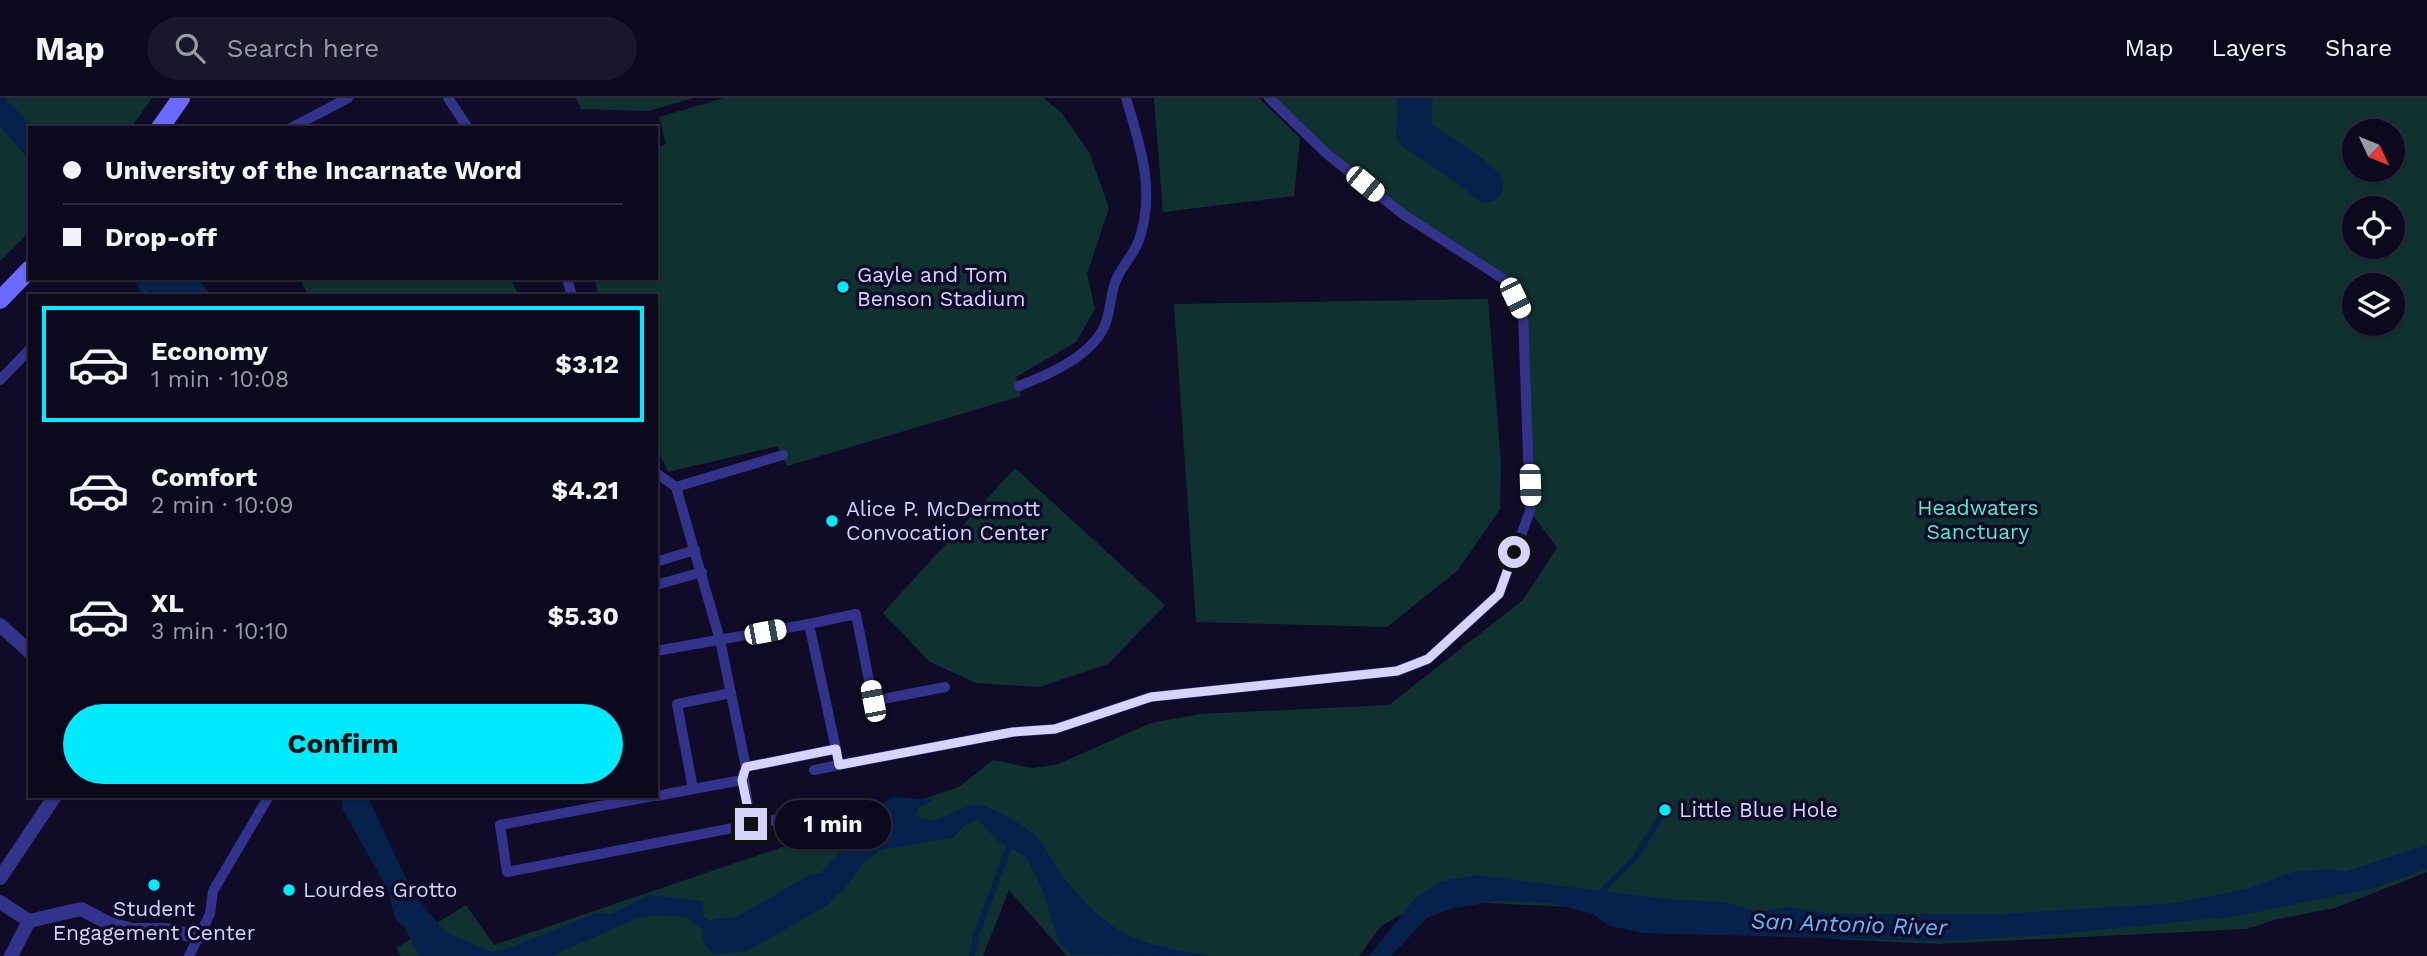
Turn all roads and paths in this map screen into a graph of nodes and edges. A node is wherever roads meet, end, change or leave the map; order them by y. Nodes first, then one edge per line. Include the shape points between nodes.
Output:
1 (181, 98) edge
2 (348, 98) edge
3 (448, 98) edge
4 (1126, 98) edge
5 (1269, 98) edge
6 (161, 126) edge
7 (295, 126) edge
8 (467, 126) edge
9 (28, 272) edge
10 (0, 300) edge
11 (28, 351) edge
12 (0, 380) edge
13 (1019, 386) dead end
14 (783, 455) dead end
15 (658, 477) edge
16 (676, 487) junction
17 (695, 550) junction
18 (658, 561) edge
19 (702, 572) junction
20 (658, 584) edge
21 (809, 624) junction
22 (0, 625) edge
23 (720, 640) junction
24 (28, 650) edge
25 (658, 651) edge
26 (945, 687) dead end
27 (731, 693) junction
28 (836, 749) junction
29 (839, 765) junction
30 (746, 767) junction
31 (814, 770) dead end
32 (742, 780) junction
33 (693, 789) junction
34 (658, 795) edge
35 (54, 798) edge
36 (268, 798) edge
37 (644, 798) edge
38 (810, 813) dead end
39 (751, 824) junction
40 (0, 878) edge
41 (0, 902) edge
42 (29, 921) junction
43 (197, 941) junction
44 (11, 956) edge
45 (192, 956) edge

1 - 6 main road
2 - 7 lane
3 - 8 lane
4 - 13 lane via 1146,167 1145,211 1138,242 1116,279 1104,326 1085,351
5 - 29 lane via 1326,153 1404,215 1508,282 1523,314 1530,510 1499,594 1428,659 1397,671 1151,697 1055,729 1013,732
9 - 10 main road
11 - 12 lane
14 - 16 lane
15 - 16 lane
16 - 17 lane
17 - 18 lane
17 - 19 lane
19 - 20 lane
19 - 23 lane
21 - 23 lane
21 - 26 lane via 856,614 873,701
21 - 28 lane
22 - 24 street
23 - 25 lane
23 - 27 lane
27 - 30 lane
27 - 33 lane via 677,704
28 - 29 lane
28 - 30 lane
29 - 31 lane
30 - 32 lane
32 - 33 lane
32 - 39 lane
33 - 34 lane
35 - 40 street
36 - 43 lane via 214,891 210,914
37 - 39 lane via 500,824 507,872
38 - 39 lane
41 - 42 street
42 - 43 street via 81,909 110,924 133,930 167,930
42 - 44 street
43 - 45 lane

